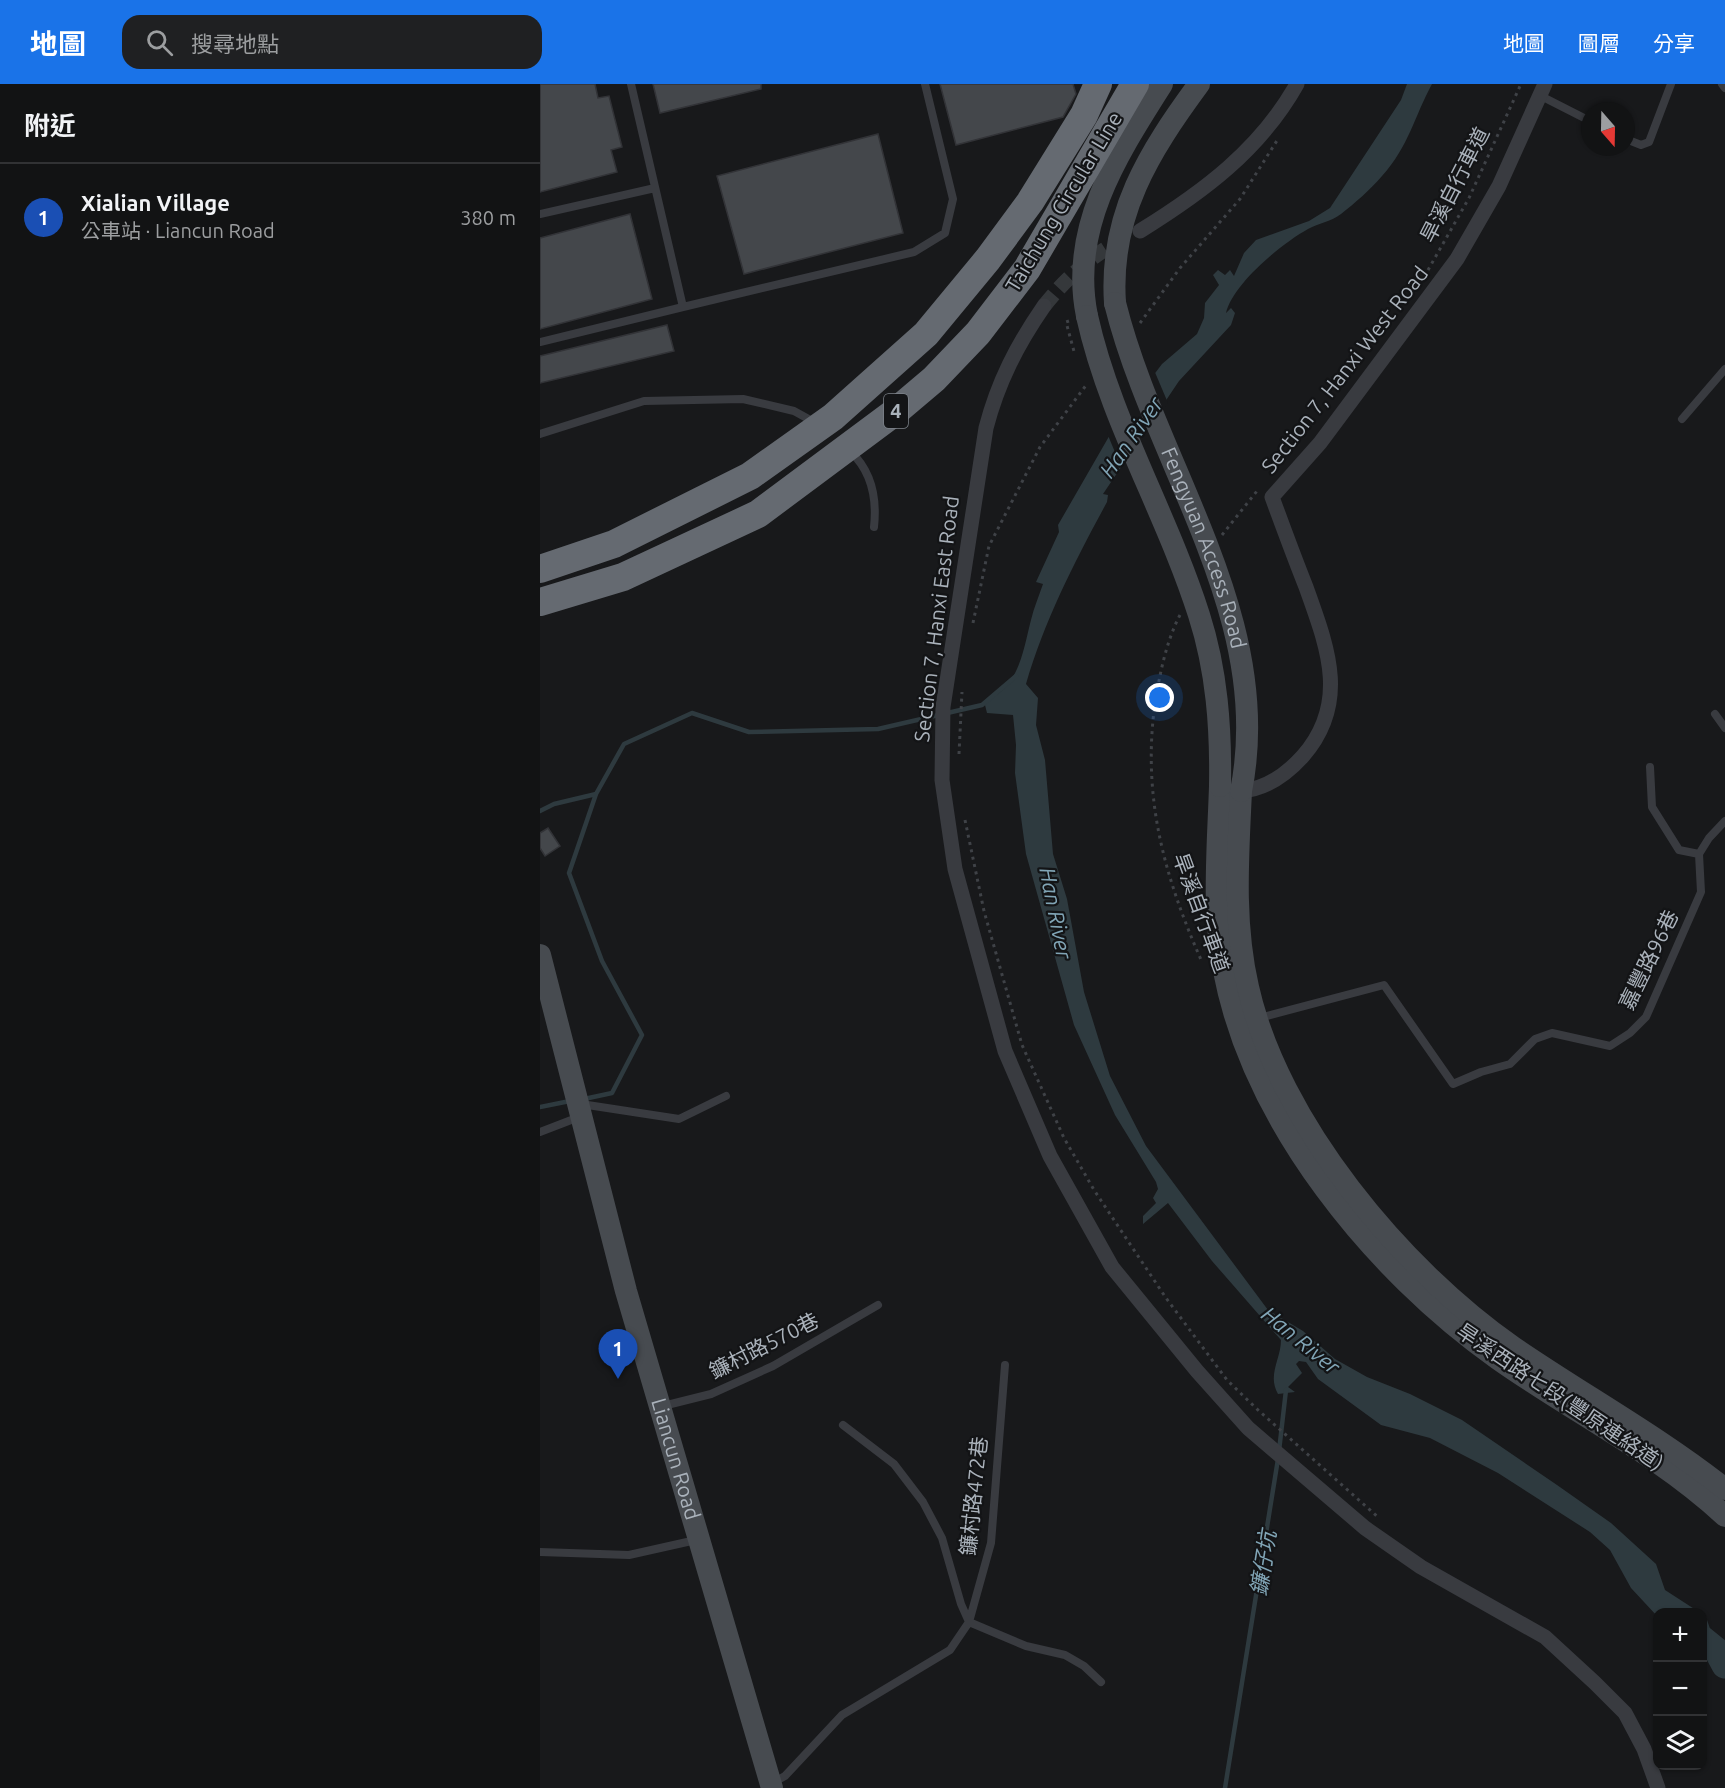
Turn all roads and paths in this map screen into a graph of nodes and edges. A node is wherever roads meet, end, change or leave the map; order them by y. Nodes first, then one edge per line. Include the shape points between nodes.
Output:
1 (631, 84) edge
2 (925, 84) edge
3 (1098, 84) edge
4 (1135, 84) edge
5 (1162, 84) edge
6 (1199, 84) edge
7 (1297, 84) edge
8 (1521, 84) edge
9 (1671, 84) edge
10 (1542, 89) edge
11 (1581, 115) edge
12 (1280, 135) dead end
13 (1635, 143) edge
14 (655, 188) junction
15 (540, 214) edge
16 (1140, 231) tunnel mouth
17 (1423, 280) dead end
18 (1044, 306) tunnel mouth
19 (683, 307) junction
20 (1076, 319) junction
21 (1139, 324) dead end
22 (540, 342) edge
23 (1075, 355) dead end
24 (1725, 369) edge
25 (1089, 381) dead end
26 (1682, 419) dead end
27 (826, 429) dead end
28 (540, 434) edge
29 (839, 441) dead end
30 (1263, 484) dead end
31 (874, 528) dead end
32 (1221, 536) dead end
33 (540, 569) edge
34 (540, 602) edge
35 (1184, 607) dead end
36 (972, 623) dead end
37 (962, 688) dead end
38 (1715, 714) dead end
39 (1725, 728) edge
40 (958, 764) dead end
41 (1650, 767) dead end
42 (1230, 789) junction
43 (964, 820) dead end
44 (1725, 821) edge
45 (1699, 854) junction
46 (540, 955) edge
47 (1204, 966) dead end
48 (1257, 1018) junction
49 (726, 1096) dead end
50 (578, 1110) junction
51 (540, 1132) edge
52 (878, 1305) dead end
53 (1005, 1365) dead end
54 (661, 1406) junction
55 (843, 1425) dead end
56 (1295, 1443) dead end
57 (1725, 1489) edge
58 (1725, 1516) edge
59 (698, 1540) junction
60 (540, 1552) edge
61 (969, 1622) junction
62 (1101, 1682) dead end
63 (771, 1786) edge
64 (1658, 1788) edge

1 - 14 lane
2 - 19 lane via 953,199 945,233 914,252
3 - 33 highway, Taichung Circular Line / 4, bridge via 1078,125 1030,202 988,259 926,334 840,411 750,476 614,544
4 - 34 highway, Taichung Circular Line / 4, bridge via 1027,269 978,333 895,412 758,514 623,577
5 - 20 street, Fengyuan Access Road via 1114,162 1097,199
6 - 42 street, Fengyuan Access Road, bridge via 1155,147 1129,199 1113,272 1115,303 1138,381 1199,526 1234,622 1247,705 1247,752
7 - 16 street via 1250,150 1212,183
8 - 17 path, 旱溪自行車道 via 1469,198
9 - 13 lane via 1649,142
10 - 11 lane
10 - 42 street, Section 7, Hanxi West Road via 1499,186 1457,259 1320,443 1272,497 1325,640 1331,692 1316,738 1298,761 1272,783
12 - 21 path via 1240,199 1180,268
14 - 15 lane
14 - 19 lane
18 - 64 street, Section 7, Hanxi East Road via 1011,356 986,428 941,741 955,869 1005,1051 1050,1156 1112,1267 1197,1371 1248,1428 1365,1528 1421,1567 1545,1636 1625,1713
19 - 22 lane
20 - 23 path
20 - 42 street, Fengyuan Access Road, bridge via 1109,389 1199,615
24 - 26 lane
25 - 36 path via 1040,447 989,546
27 - 28 lane via 794,411 743,399 713,398 694,402 644,401
29 - 31 lane via 864,467 872,484
30 - 32 path
35 - 47 path, 旱溪自行車道 via 1159,676 1150,762 1163,855 1174,894
37 - 40 path
38 - 39 lane
41 - 45 lane via 1652,807 1679,850
42 - 48 street, 旱溪西路七段(豐原連絡道) via 1244,967
42 - 58 street, 旱溪西路七段(豐原連絡道) via 1216,911 1228,992 1247,1050 1281,1121 1302,1154 1366,1238 1448,1320 1518,1373 1680,1478
43 - 56 path via 984,911 1022,1044 1064,1138 1094,1190 1227,1380
44 - 45 lane
45 - 48 lane, 嘉豐路96巷 via 1701,892 1646,1017 1610,1046 1552,1033 1535,1039 1510,1064 1453,1084 1384,985
46 - 50 street, Liancun Road
48 - 57 street, 旱溪西路七段(豐原連絡道) via 1276,1067 1309,1127 1363,1206 1409,1258 1512,1347 1695,1465
49 - 50 lane via 679,1119
50 - 51 lane
50 - 54 street, Liancun Road
52 - 54 lane, 鐮村路570巷 via 773,1366 711,1394
53 - 61 lane, 鐮村路472巷 via 991,1543
54 - 59 street, Liancun Road
55 - 61 lane via 894,1464 923,1502 942,1538
59 - 60 lane via 629,1555
59 - 63 street, Liancun Road
61 - 62 lane via 1026,1646 1065,1655
61 - 63 lane, 鐮村路472巷 via 950,1650 842,1715

